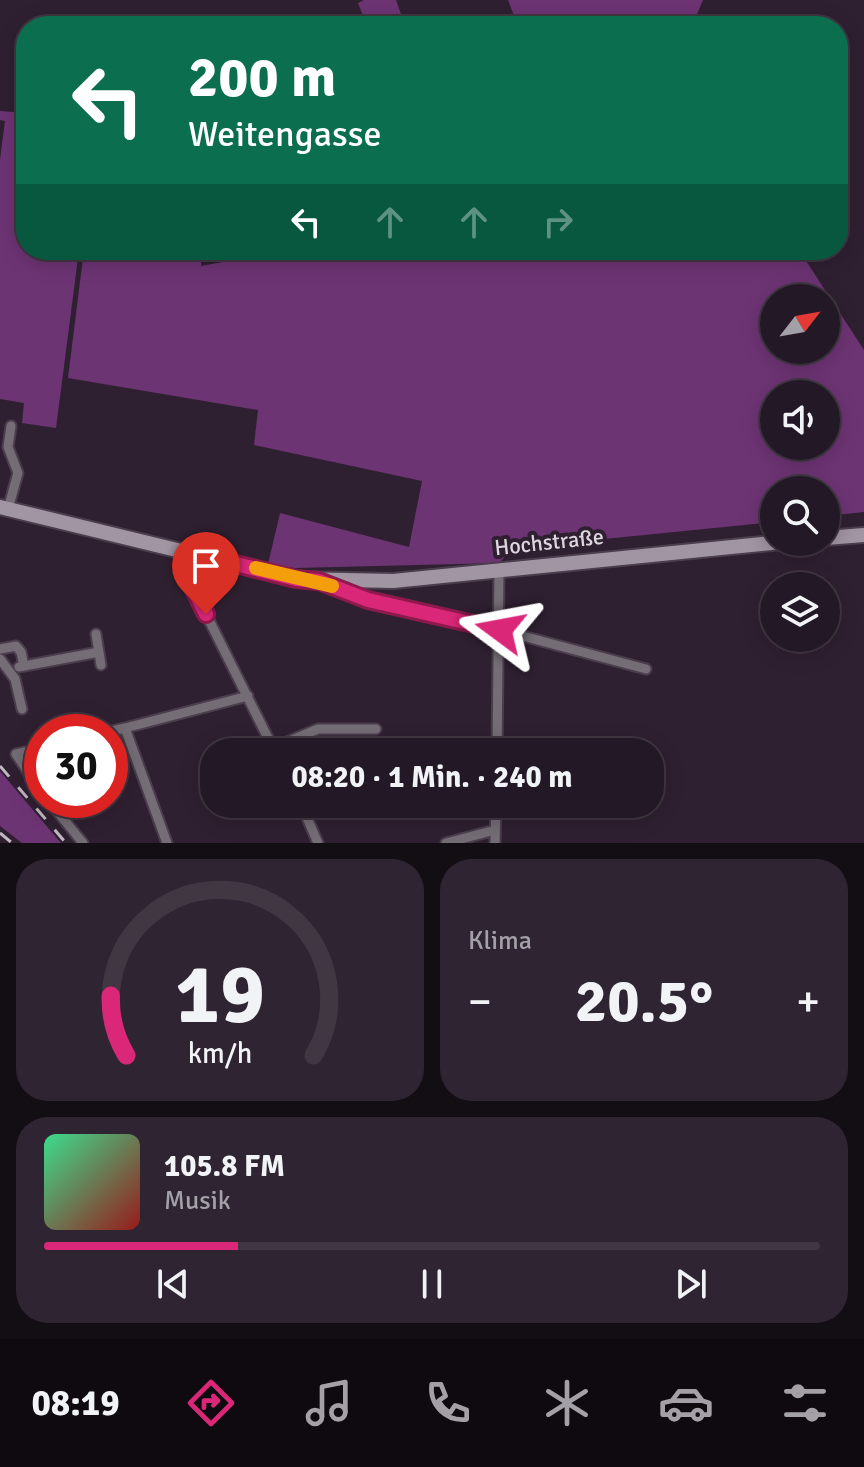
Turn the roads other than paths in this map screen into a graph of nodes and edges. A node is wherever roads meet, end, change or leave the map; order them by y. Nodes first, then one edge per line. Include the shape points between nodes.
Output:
1 (11, 426) dead end
2 (4, 508) edge
3 (864, 535) edge
4 (840, 537) edge
5 (760, 544) edge
6 (188, 552) junction
7 (499, 569) junction
8 (319, 581) junction
9 (500, 630) junction
10 (96, 634) dead end
11 (0, 649) edge
12 (99, 652) junction
13 (0, 659) edge
14 (101, 665) dead end
15 (24, 666) junction
16 (10, 669) junction
17 (646, 669) dead end
18 (248, 696) junction
19 (22, 709) dead end
20 (128, 727) edge
21 (376, 729) dead end
22 (128, 736) edge
23 (268, 738) edge
24 (299, 738) edge
25 (497, 738) edge
26 (24, 752) edge
27 (24, 766) edge
28 (63, 818) edge
29 (307, 818) edge
30 (495, 818) edge
31 (495, 830) junction
32 (83, 843) edge
33 (167, 843) edge
34 (318, 843) edge
35 (446, 843) edge
36 (495, 843) edge

1 - 2 street via 8,447 18,473
2 - 6 street, Hochstraße
3 - 4 street
5 - 7 street, Hochstraße
6 - 8 street, Hochstraße
6 - 18 street via 190,582
7 - 8 street, Hochstraße via 393,581
7 - 9 street
8 - 9 street, Hochstraße via 368,600
9 - 17 street, Hochstraße
9 - 25 street
10 - 12 street
11 - 15 street via 16,646
12 - 14 street
12 - 15 street
13 - 16 street
15 - 16 street
16 - 19 street
18 - 20 street
18 - 23 street
21 - 24 street via 318,729
22 - 33 street
26 - 27 street via 16,754
28 - 32 street
29 - 34 street
30 - 31 street
31 - 35 street
31 - 36 street

